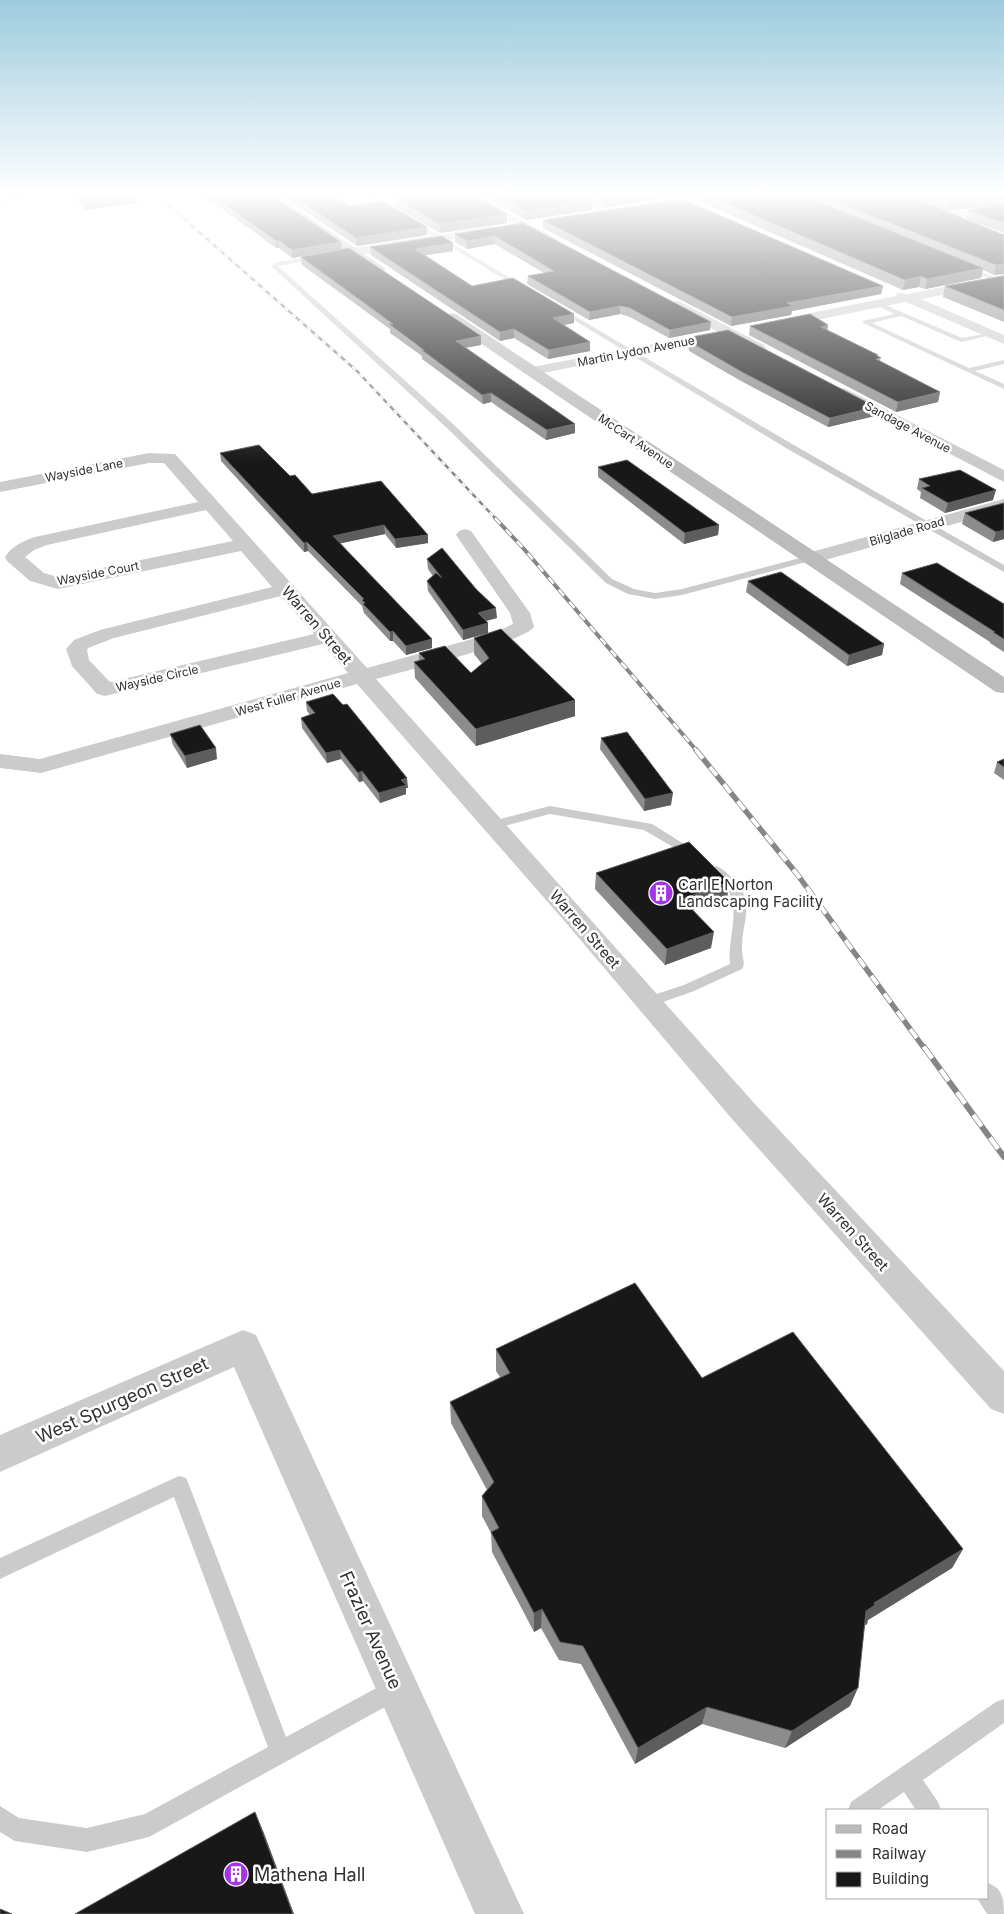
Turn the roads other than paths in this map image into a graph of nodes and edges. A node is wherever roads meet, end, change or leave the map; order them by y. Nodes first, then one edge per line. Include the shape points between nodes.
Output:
1 (294, 284) edge
2 (517, 284) edge
3 (983, 284) edge
4 (882, 287) edge
5 (532, 293) edge
6 (662, 297) edge
7 (906, 298) junction
8 (548, 302) edge
9 (878, 304) junction
10 (434, 306) edge
11 (902, 314) junction
12 (730, 333) junction
13 (989, 334) junction
14 (1004, 340) edge
15 (634, 352) junction
16 (774, 356) edge
17 (1004, 362) edge
18 (968, 370) junction
19 (532, 371) junction
20 (1004, 387) edge
21 (834, 388) edge
22 (169, 458) joint
23 (1004, 477) edge
24 (0, 487) edge
25 (211, 504) junction
26 (1004, 504) edge
27 (929, 525) junction
28 (465, 535) dead end
29 (246, 544) junction
30 (811, 558) junction
31 (1004, 569) edge
32 (286, 589) junction
33 (328, 637) junction
34 (362, 677) junction
35 (1004, 687) edge
36 (0, 761) edge
37 (493, 825) junction
38 (649, 1002) junction
39 (243, 1346) joint
40 (1004, 1397) edge
41 (0, 1454) edge
42 (0, 1569) edge
43 (398, 1688) junction
44 (1004, 1710) edge
45 (281, 1752) junction
46 (907, 1777) junction
47 (860, 1809) edge
48 (929, 1809) edge
49 (0, 1818) edge
50 (989, 1896) edge
51 (500, 1914) edge
52 (1001, 1914) edge

1 - 30 lane via 449,425 609,581 631,592 655,596 682,592
2 - 5 lane
3 - 7 street, Martin Lydon Avenue
4 - 7 street
6 - 12 street
7 - 9 street, Martin Lydon Avenue
7 - 13 street
8 - 15 lane
9 - 11 lane
9 - 12 street, Martin Lydon Avenue
10 - 19 main road, McCart Avenue
11 - 13 lane via 961,340
11 - 18 lane via 865,322
12 - 15 street, Martin Lydon Avenue
12 - 16 street
13 - 14 street
15 - 19 street, Martin Lydon Avenue
15 - 27 lane via 789,446
17 - 18 lane
18 - 20 lane
19 - 30 main road, McCart Avenue
21 - 23 street, Sandage Avenue
22 - 24 street, Wayside Lane via 149,458
22 - 25 street, Warren Street
25 - 29 street, Warren Street
25 - 29 street, Wayside Court via 27,546 14,557 30,574 58,583
26 - 27 street, Bilglade Road
27 - 30 street, Bilglade Road
27 - 31 lane
28 - 34 street, West Fuller Avenue via 520,613 524,627 501,637
29 - 32 street, Warren Street
30 - 35 main road, McCart Avenue
32 - 33 street, Warren Street
32 - 33 street, Wayside Circle via 106,634 76,649 79,662 105,689 115,688
33 - 34 street, Warren Street
34 - 36 street, West Fuller Avenue via 41,766
34 - 37 street, Warren Street
37 - 38 street, Warren Street
37 - 38 lane via 550,810 648,828 706,861 732,885 741,903 735,950 737,966
38 - 40 street, Warren Street
39 - 41 street, West Spurgeon Street
39 - 43 street, Frazier Avenue
42 - 45 lane via 179,1485
43 - 45 lane
43 - 51 street, Frazier Avenue
44 - 46 lane
45 - 49 lane via 149,1825 87,1840 15,1829
46 - 47 lane
46 - 48 lane
50 - 52 lane

